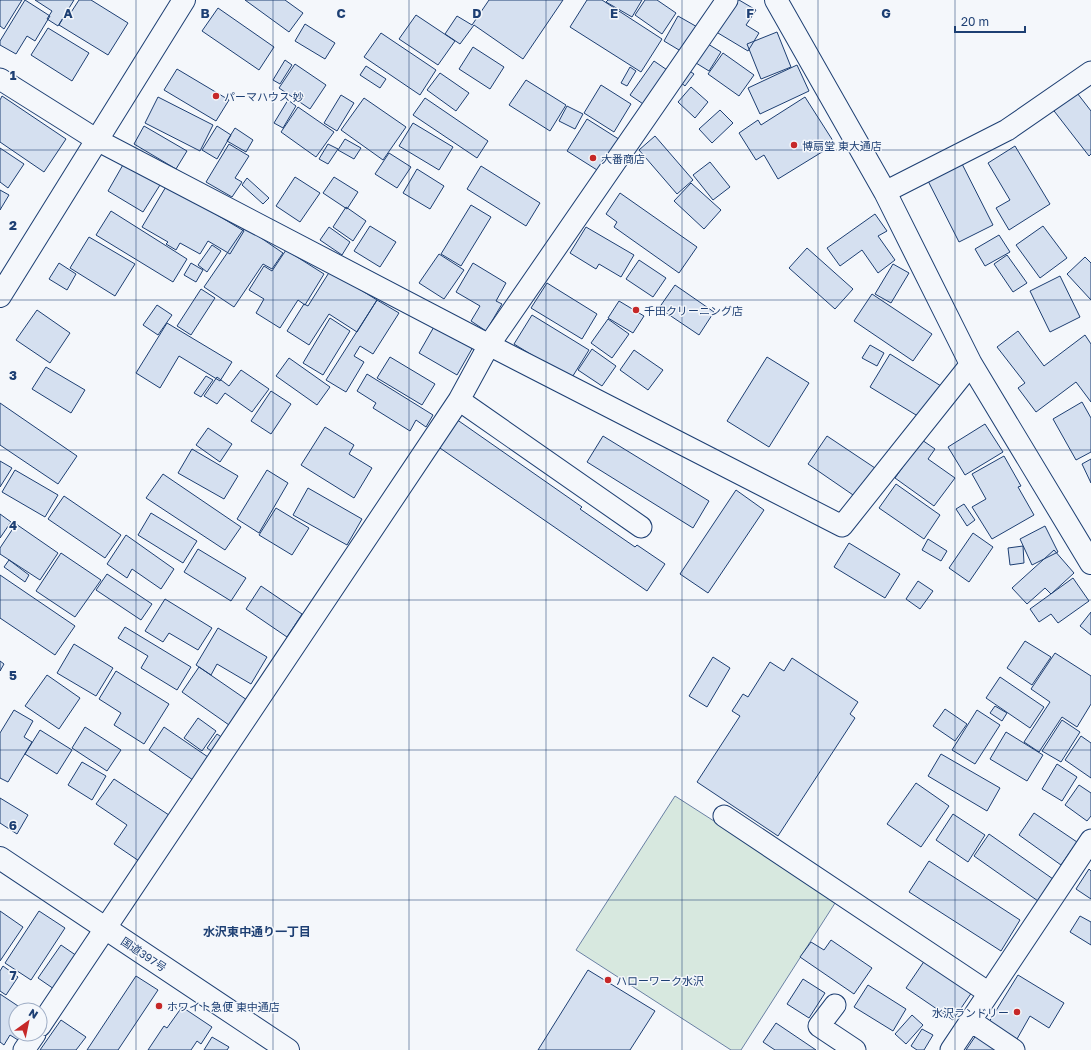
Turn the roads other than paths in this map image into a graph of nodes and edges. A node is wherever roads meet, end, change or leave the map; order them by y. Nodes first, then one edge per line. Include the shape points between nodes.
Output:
1 (184, 0) edge
2 (727, 0) edge
3 (776, 0) edge
4 (1091, 72) edge
5 (0, 79) edge
6 (97, 140) junction
7 (885, 192) junction
8 (0, 296) edge
9 (489, 345) junction
10 (971, 364) junction
11 (459, 400) junction
12 (641, 526) dead end
13 (1091, 563) edge
14 (724, 816) dead end
15 (1091, 840) edge
16 (0, 858) edge
17 (105, 928) junction
18 (989, 993) junction
19 (835, 1005) dead end
20 (48, 1014) edge
21 (970, 1021) junction
22 (288, 1050) edge
23 (855, 1050) edge
24 (951, 1050) edge
25 (1014, 1050) edge

1 - 6 main road
2 - 9 street
3 - 7 main road
4 - 7 street via 1007,130
5 - 6 street
6 - 8 main road
6 - 9 street
7 - 10 main road
9 - 10 street via 842,526
9 - 11 street
10 - 13 main road
11 - 12 street
11 - 17 street
14 - 18 street
15 - 18 street
16 - 17 main road, 国道397号
17 - 20 street
17 - 22 main road, 国道397号
18 - 21 street
19 - 23 street via 819,1026
21 - 24 street
21 - 25 street

